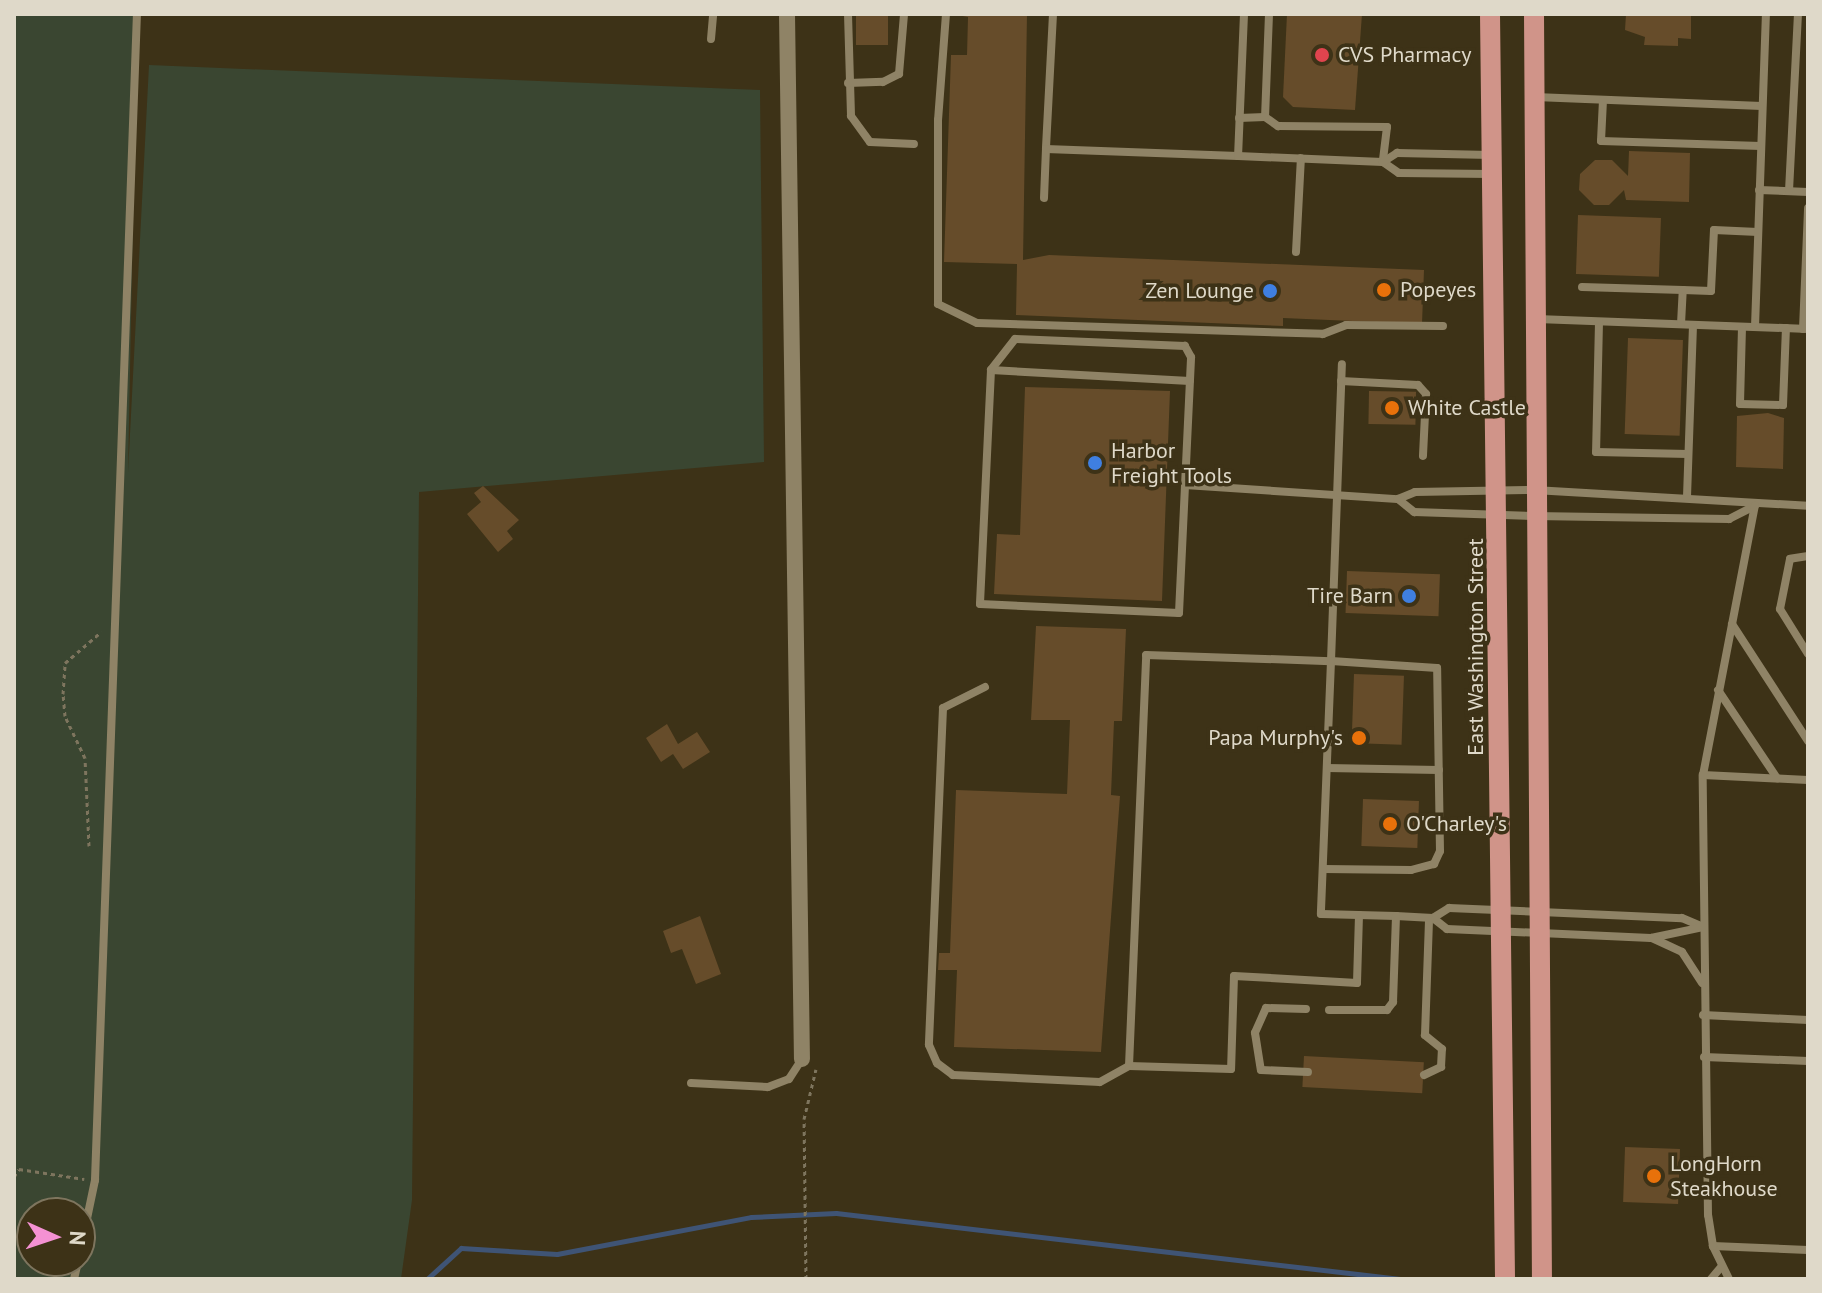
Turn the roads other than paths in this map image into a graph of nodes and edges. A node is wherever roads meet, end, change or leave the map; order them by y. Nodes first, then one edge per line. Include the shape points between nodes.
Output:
1 (137, 14) edge
2 (713, 14) edge
3 (787, 14) edge
4 (848, 14) edge
5 (904, 14) edge
6 (946, 14) edge
7 (1053, 14) edge
8 (1244, 14) edge
9 (1269, 14) edge
10 (1490, 14) edge
11 (1534, 14) edge
12 (1766, 14) edge
13 (1798, 14) edge
14 (711, 39) dead end
15 (848, 83) junction
16 (1535, 97) junction
17 (1603, 100) junction
18 (1762, 106) junction
19 (1265, 117) junction
20 (1239, 118) junction
21 (914, 144) dead end
22 (1761, 146) junction
23 (1046, 149) junction
24 (1238, 156) junction
25 (1301, 158) junction
26 (1383, 162) junction
27 (1492, 164) junction
28 (1759, 190) junction
29 (1789, 191) junction
30 (1808, 192) edge
31 (1044, 198) dead end
32 (1808, 208) edge
33 (1758, 232) junction
34 (1296, 252) dead end
35 (1582, 287) dead end
36 (1683, 290) junction
37 (1534, 319) junction
38 (1599, 322) junction
39 (1681, 324) junction
40 (1693, 325) junction
41 (1443, 326) dead end
42 (1742, 327) junction
43 (1755, 327) junction
44 (1786, 328) junction
45 (1806, 329) edge
46 (1342, 364) dead end
47 (991, 370) junction
48 (1190, 381) junction
49 (1341, 381) junction
50 (1688, 454) junction
51 (1423, 456) dead end
52 (1185, 485) junction
53 (1534, 490) junction
54 (1499, 493) junction
55 (1337, 495) junction
56 (1687, 497) junction
57 (1398, 499) junction
58 (1755, 506) junction
59 (1808, 506) edge
60 (1499, 515) junction
61 (1534, 516) junction
62 (1807, 557) edge
63 (1732, 623) junction
64 (1808, 654) edge
65 (1331, 661) junction
66 (985, 687) dead end
67 (1718, 690) junction
68 (1808, 741) edge
69 (1327, 768) junction
70 (1439, 770) junction
71 (1703, 775) junction
72 (1777, 778) junction
73 (1808, 780) edge
74 (1324, 869) junction
75 (1502, 910) junction
76 (1538, 912) junction
77 (1359, 915) junction
78 (1396, 916) junction
79 (1431, 918) junction
80 (1703, 927) junction
81 (1503, 932) junction
82 (1539, 933) junction
83 (1651, 938) junction
84 (1703, 985) junction
85 (1306, 1009) dead end
86 (1329, 1010) dead end
87 (1703, 1015) junction
88 (1808, 1020) edge
89 (1704, 1057) junction
90 (802, 1059) joint
91 (1808, 1061) edge
92 (1129, 1066) junction
93 (1308, 1072) dead end
94 (1424, 1075) dead end
95 (691, 1083) dead end
96 (91, 1197) edge
97 (1713, 1246) junction
98 (1808, 1250) edge
99 (1721, 1267) junction
100 (1505, 1279) edge
101 (1542, 1279) edge
102 (1711, 1279) edge
103 (1729, 1279) edge

1 - 96 lane
2 - 14 lane
3 - 90 street
4 - 15 lane
5 - 15 lane via 899,74 883,82
6 - 41 lane via 938,120 938,304 977,323 1323,334 1346,325
7 - 23 lane
8 - 20 lane
9 - 19 lane
10 - 27 main road, East Washington Street
11 - 16 main road
12 - 18 lane
13 - 29 lane
15 - 21 lane via 851,116 870,142
16 - 17 lane
16 - 37 main road
17 - 18 lane
17 - 22 lane via 1601,141
18 - 22 lane
19 - 20 lane
19 - 26 lane via 1278,126 1387,127
20 - 24 lane
22 - 28 lane
23 - 24 lane
23 - 31 lane
24 - 25 lane
25 - 26 lane
25 - 34 lane
26 - 27 lane via 1397,153
26 - 27 lane via 1399,173
27 - 54 main road, East Washington Street
28 - 29 lane
28 - 33 lane
29 - 30 lane
32 - 45 lane
33 - 36 lane via 1714,230 1711,291
33 - 43 lane
35 - 36 lane
36 - 39 lane
37 - 38 lane
37 - 53 main road
38 - 39 lane
38 - 50 lane via 1596,452
39 - 40 lane
40 - 42 lane
40 - 50 lane
42 - 43 lane
42 - 44 lane via 1740,404 1783,405
43 - 44 lane
44 - 45 lane
46 - 49 lane
47 - 48 lane
47 - 48 lane via 1015,339 1185,346
47 - 52 lane via 980,604 1179,613
48 - 52 lane
49 - 51 lane via 1418,385 1426,394
49 - 55 lane
50 - 56 lane
52 - 55 lane
53 - 54 lane
53 - 56 lane
53 - 61 main road
54 - 57 lane via 1415,492
54 - 60 main road, East Washington Street
55 - 57 lane
55 - 65 lane
56 - 58 lane
57 - 60 lane via 1414,512
58 - 59 lane
58 - 61 lane via 1729,519
58 - 63 lane
60 - 61 lane
60 - 75 main road, East Washington Street
61 - 76 main road
62 - 64 lane via 1790,559 1780,609
63 - 67 lane
63 - 68 lane
65 - 69 lane
65 - 70 lane via 1437,668
65 - 92 lane via 1146,655
66 - 92 lane via 943,708 929,1045 937,1063 953,1075 1100,1082
67 - 71 lane
67 - 72 lane
69 - 70 lane
69 - 74 lane
70 - 74 lane via 1440,851 1434,864 1411,870
71 - 72 lane
71 - 80 lane
72 - 73 lane
74 - 77 lane via 1321,914
75 - 76 lane
75 - 79 lane via 1449,908
75 - 81 main road, East Washington Street
76 - 80 lane via 1682,918
76 - 82 main road
77 - 78 lane
77 - 92 lane via 1357,983 1234,976 1231,1069
78 - 79 lane
78 - 86 lane via 1393,1002 1387,1010
79 - 81 lane via 1447,929
79 - 94 lane via 1425,1035 1442,1049 1441,1067
80 - 83 lane
80 - 84 lane
81 - 82 lane
81 - 100 main road, East Washington Street
82 - 83 lane
82 - 101 main road
83 - 84 lane via 1682,952
84 - 87 lane
85 - 93 lane via 1266,1008 1255,1033 1261,1070
87 - 88 lane
87 - 89 lane
89 - 91 lane
89 - 97 lane
90 - 95 lane via 789,1079 768,1087
97 - 98 lane
97 - 99 lane
99 - 102 lane
99 - 103 lane

